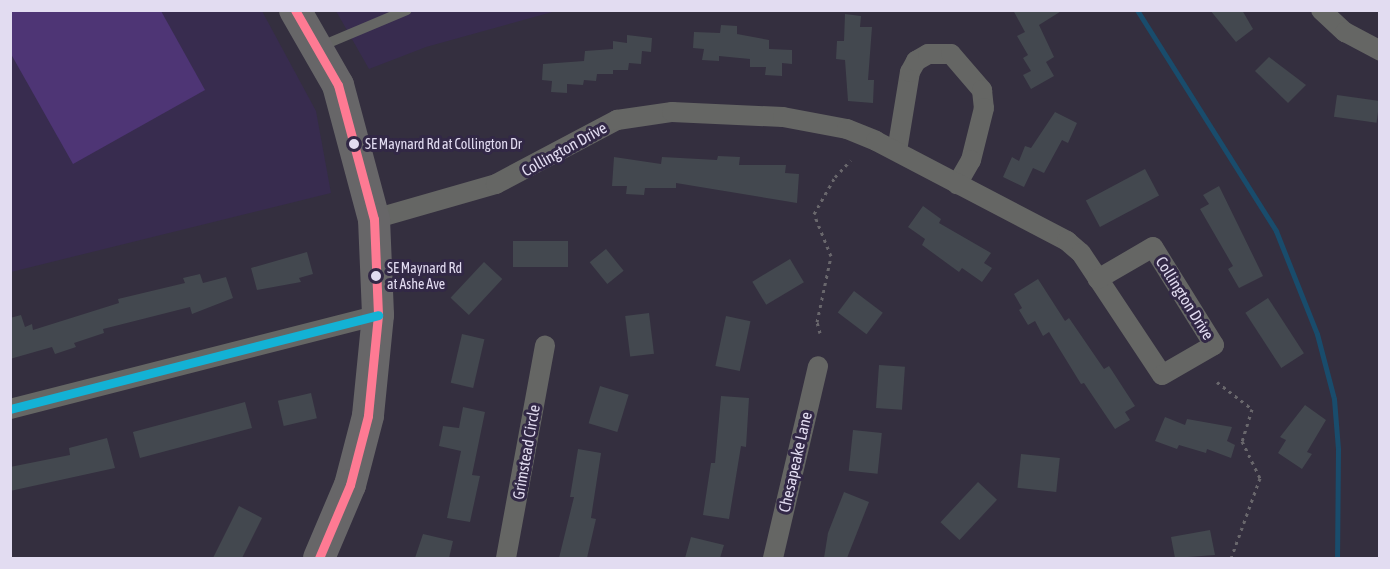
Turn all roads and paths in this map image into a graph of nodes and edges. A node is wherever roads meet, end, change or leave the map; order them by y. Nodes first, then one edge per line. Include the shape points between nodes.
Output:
1 (295, 10) edge
2 (407, 10) edge
3 (1321, 10) edge
4 (318, 47) junction
5 (1380, 51) edge
6 (897, 151) junction
7 (851, 160) dead end
8 (957, 184) junction
9 (374, 219) junction
10 (1098, 279) junction
11 (378, 315) junction
12 (820, 333) dead end
13 (545, 346) dead end
14 (818, 366) dead end
15 (1217, 382) dead end
16 (10, 409) edge
17 (319, 558) edge
18 (506, 558) edge
19 (773, 558) edge
20 (1231, 558) edge

1 - 4 main road
2 - 4 lane
3 - 5 street via 1345,32
4 - 9 main road via 338,86
6 - 8 street, Collington Drive
6 - 8 street via 910,72 916,61 928,54 951,54 982,90 984,108 971,160
6 - 9 street, Collington Drive via 847,129 783,117 672,112 639,116 598,128 496,184
7 - 12 path via 835,177 814,214 831,256 817,322
8 - 10 street, Collington Drive via 1067,241 1081,253
9 - 11 main road
10 - 10 street, Collington Drive via 1153,247 1214,345 1162,375
11 - 16 street
11 - 17 main road via 368,416 350,485
13 - 18 street, Grimstead Circle
14 - 19 street, Chesapeake Lane
15 - 20 path via 1252,409 1242,441 1260,478

